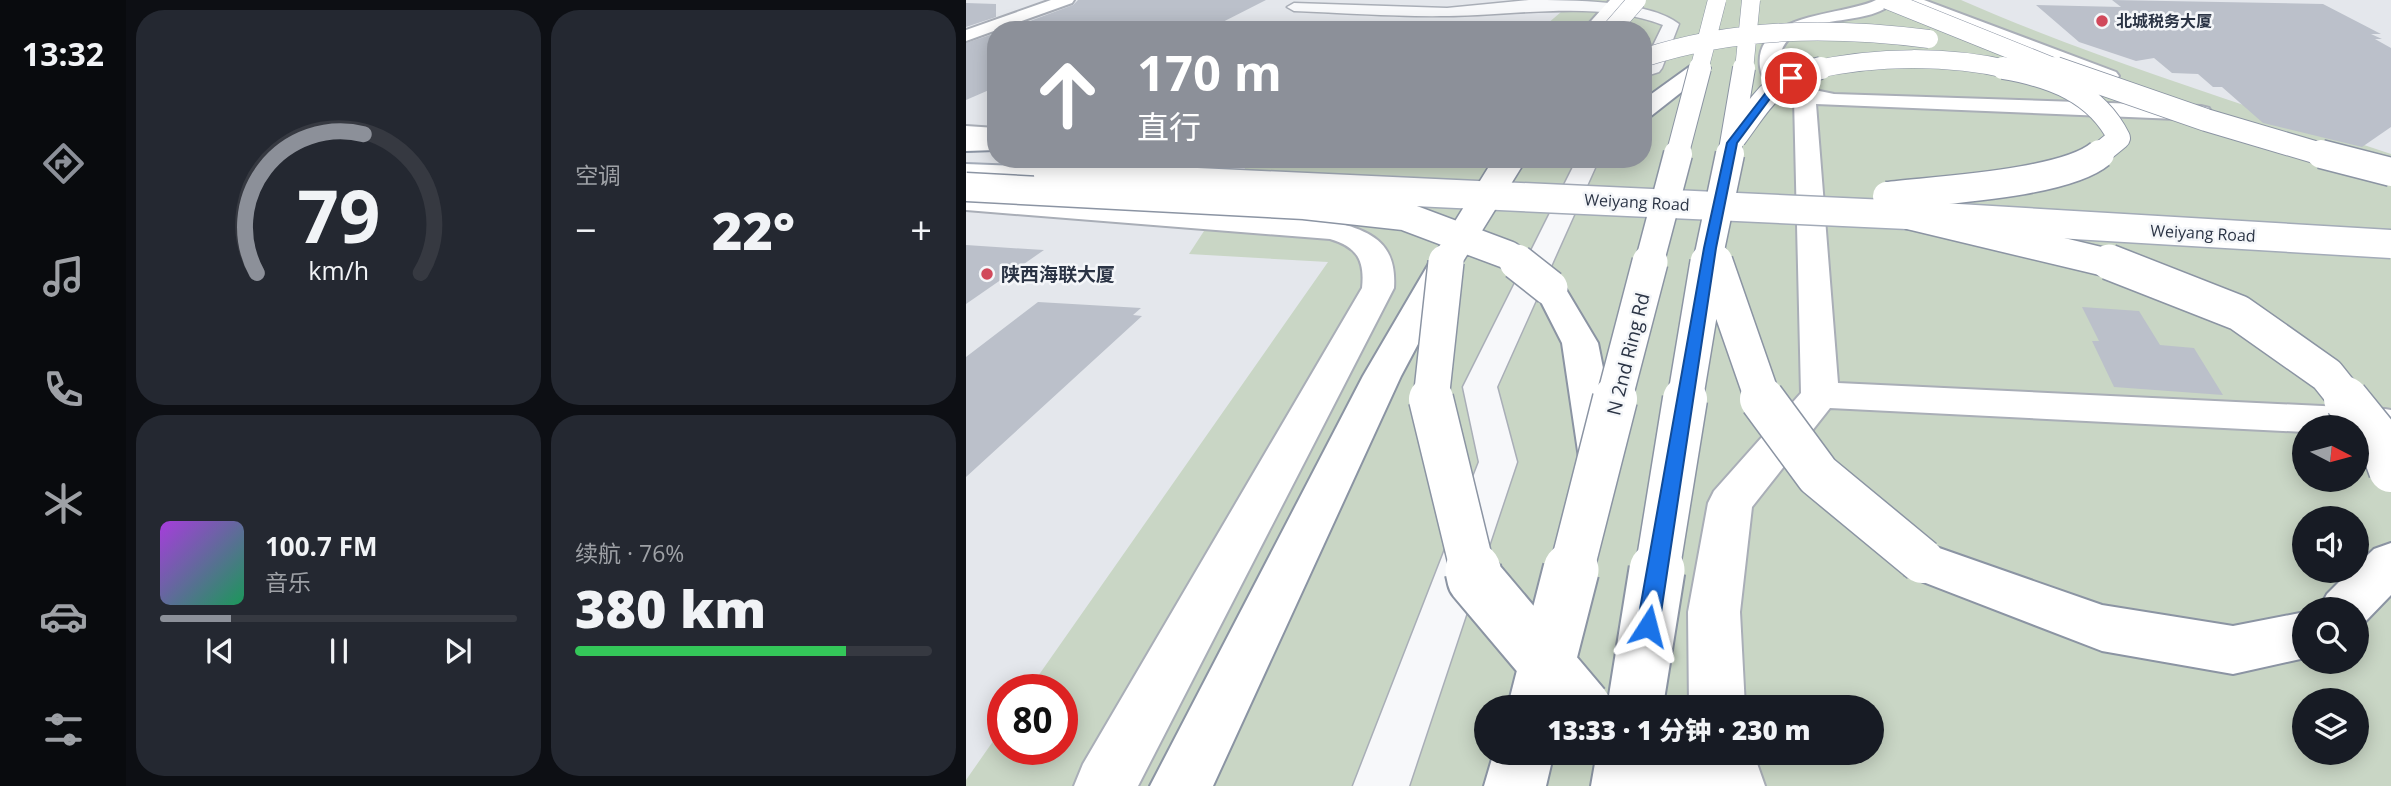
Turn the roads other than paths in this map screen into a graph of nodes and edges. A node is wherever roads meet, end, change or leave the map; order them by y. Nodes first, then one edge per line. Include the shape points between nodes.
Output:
1 (1066, 0) edge
2 (1619, 0) edge
3 (1637, 0) edge
4 (1717, 0) edge
5 (1751, 0) edge
6 (1888, 0) edge
7 (1910, 0) edge
8 (1294, 7) dead end
9 (1008, 21) edge
10 (1599, 21) edge
11 (1619, 21) edge
12 (987, 28) edge
13 (966, 36) edge
14 (1652, 55) edge
15 (1652, 68) edge
16 (1700, 68) junction
17 (2077, 76) junction
18 (1805, 97) junction
19 (1652, 104) edge
20 (2211, 114) junction
21 (966, 134) edge
22 (987, 135) edge
23 (987, 143) edge
24 (1732, 143) junction
25 (966, 144) edge
26 (966, 154) edge
27 (987, 155) edge
28 (2391, 165) edge
29 (1227, 168) edge
30 (1504, 168) edge
31 (1584, 168) edge
32 (966, 172) edge
33 (2391, 172) edge
34 (972, 199) edge
35 (1897, 205) junction
36 (2391, 223) edge
37 (2391, 244) edge
38 (1710, 248) junction
39 (1444, 265) junction
40 (1819, 395) junction
41 (2391, 422) edge
42 (1600, 461) junction
43 (2391, 470) edge
44 (2391, 563) edge
45 (2357, 597) edge
46 (2292, 638) edge
47 (1539, 695) edge
48 (1573, 695) edge
49 (1637, 695) edge
50 (1717, 695) edge
51 (1521, 765) edge
52 (1625, 765) edge
53 (1674, 765) edge
54 (1727, 765) edge
55 (1105, 786) edge
56 (1181, 786) edge
57 (1381, 786) edge
58 (1516, 786) edge
59 (1622, 786) edge
60 (1721, 786) edge
61 (1734, 786) edge

1 - 9 main road
2 - 8 street via 1551,1 1447,12
2 - 10 main road
2 - 15 street via 1650,10 1671,24
3 - 11 main road, bridge
4 - 16 main road, N 2nd Ring Rd, bridge
5 - 24 main road, bridge
6 - 17 main road, bridge
6 - 18 main road via 1804,24 1774,45 1770,66 1774,77
7 - 20 main road
12 - 13 main road
14 - 17 main road, bridge via 1747,35 1862,32 1948,41
16 - 19 main road
16 - 42 main road, N 2nd Ring Rd, bridge
17 - 33 main road, bridge via 2239,132
18 - 20 main road
18 - 40 main road
20 - 28 main road
21 - 22 main road
23 - 25 main road
24 - 35 main road, bridge via 1777,83 1843,64 1899,59 1995,66 2066,86 2108,116 2119,138 2091,161 2047,176
24 - 38 main road, bridge
26 - 27 main road
29 - 35 main road, Weiyang Road, bridge
30 - 39 main road, bridge
31 - 57 street via 1480,387 1498,462
32 - 35 main road, Weiyang Road, bridge
34 - 42 main road, bridge via 1304,205 1404,216 1508,255 1550,288 1580,343
34 - 55 main road via 1331,230 1362,239 1381,269 1378,288
35 - 36 main road, Weiyang Road, bridge
35 - 37 main road, Weiyang Road, bridge
35 - 43 main road, bridge via 2105,261 2239,313 2327,375 2381,442
38 - 46 main road, bridge via 1764,404 1818,475 1922,561 2102,628 2233,649
38 - 49 main road, bridge
39 - 48 main road, bridge via 1431,403 1475,579
39 - 56 main road via 1382,376
40 - 41 main road
40 - 50 main road via 1730,503 1714,612
42 - 47 main road, N 2nd Ring Rd, bridge
44 - 45 main road
51 - 58 main road
52 - 59 main road
53 - 60 main road
54 - 61 main road

